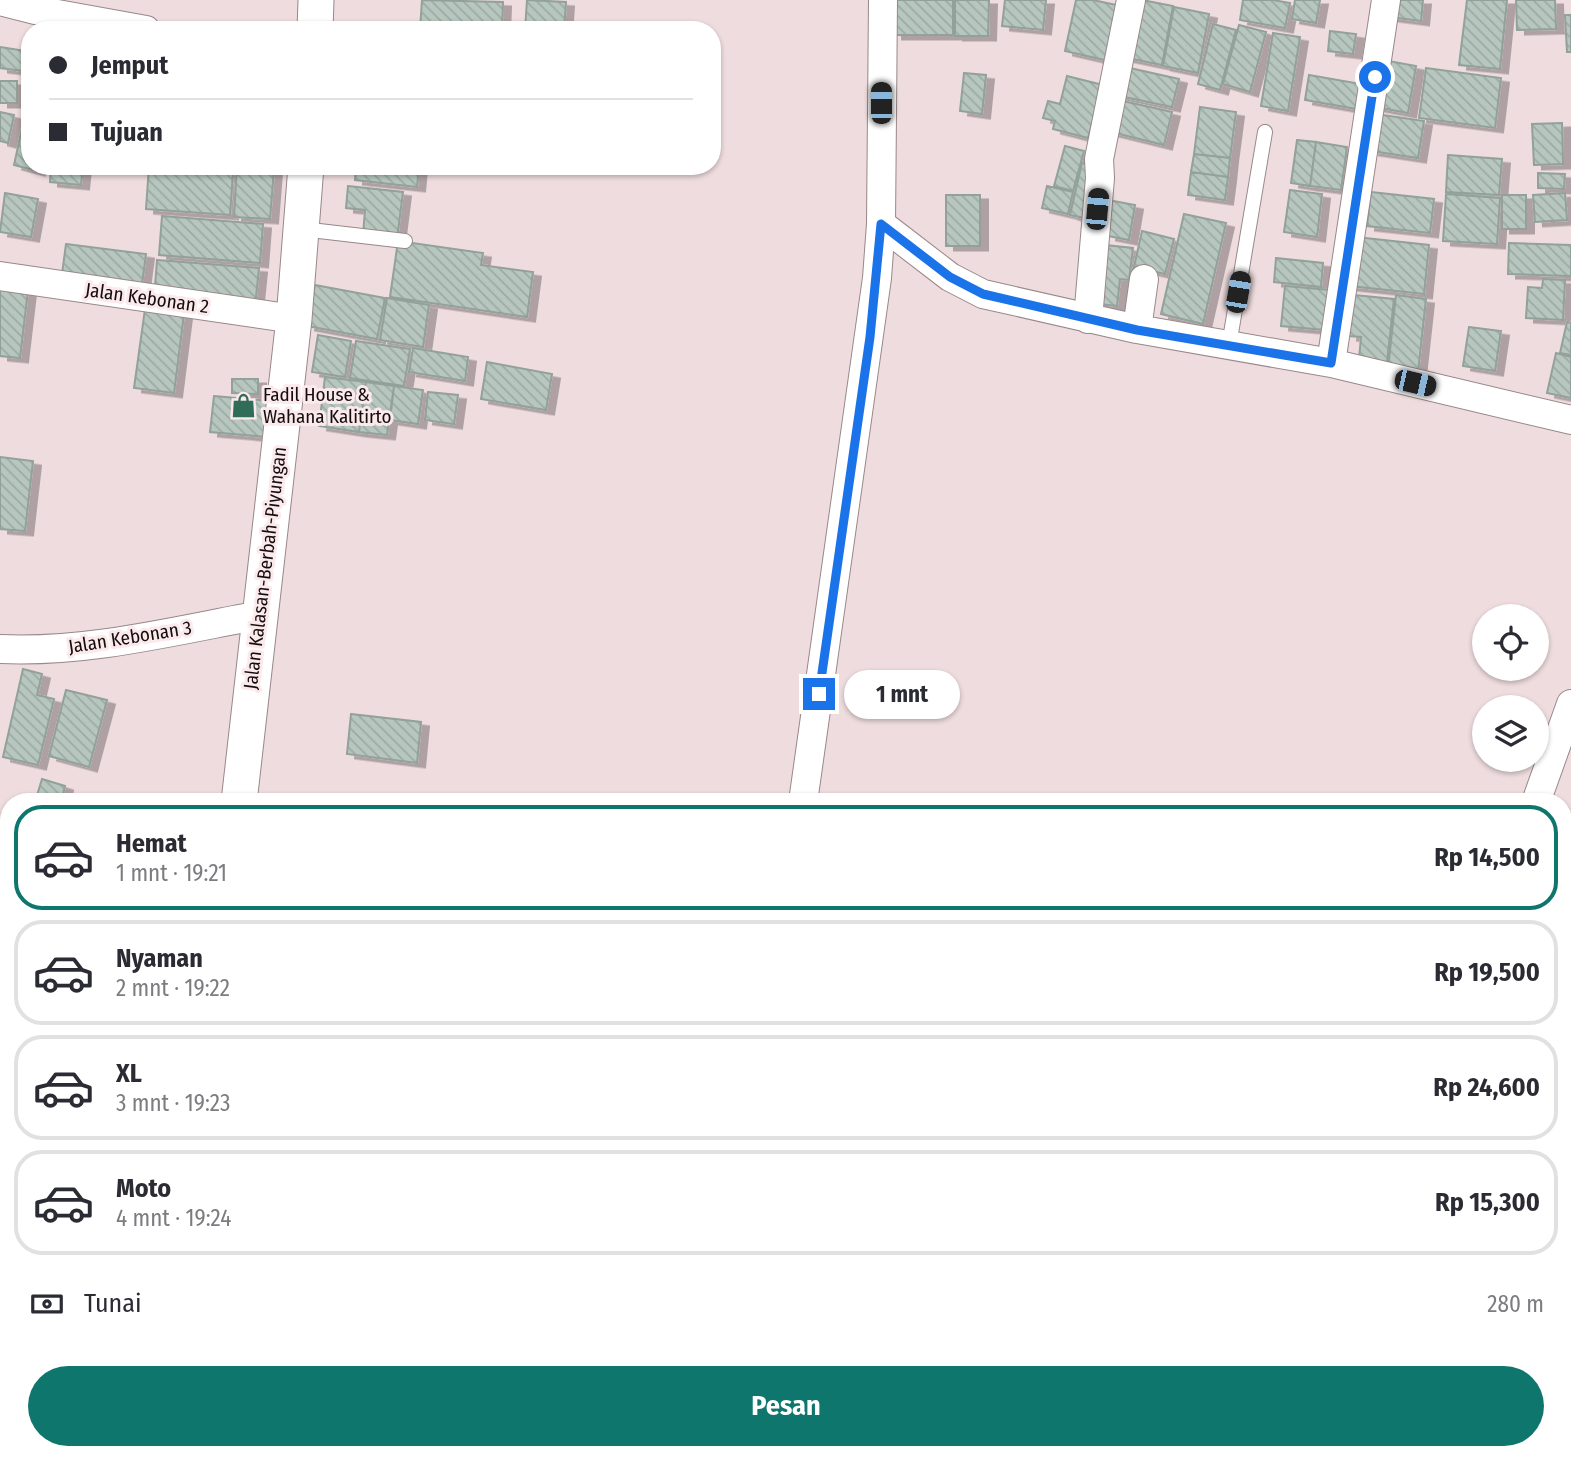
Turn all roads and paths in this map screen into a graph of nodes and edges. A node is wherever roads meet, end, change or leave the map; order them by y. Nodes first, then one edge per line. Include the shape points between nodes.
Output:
1 (316, 0) edge
2 (883, 0) edge
3 (1131, 0) edge
4 (1386, 0) edge
5 (0, 1) edge
6 (96, 21) edge
7 (315, 21) edge
8 (1265, 132) dead end
9 (305, 175) edge
10 (881, 224) junction
11 (301, 228) junction
12 (405, 241) dead end
13 (0, 276) edge
14 (1144, 279) dead end
15 (294, 319) junction
16 (1088, 319) junction
17 (1137, 330) junction
18 (1229, 345) junction
19 (1331, 363) junction
20 (1571, 420) edge
21 (260, 615) junction
22 (0, 649) edge
23 (1571, 704) edge
24 (240, 793) edge
25 (804, 793) edge
26 (1539, 793) edge

1 - 7 street
2 - 10 street
3 - 16 street via 1099,159
4 - 19 street
5 - 6 street
8 - 18 lane
9 - 11 street, Jalan Kalasan-Berbah-Piyungan
10 - 16 street via 950,277 983,294
10 - 25 street via 870,337
11 - 12 lane
11 - 15 street, Jalan Kalasan-Berbah-Piyungan
13 - 15 street, Jalan Kebonan 2
14 - 17 street
15 - 21 street, Jalan Kalasan-Berbah-Piyungan
16 - 17 street
17 - 18 street
18 - 19 street
19 - 20 street
21 - 22 street, Jalan Kebonan 3 via 124,641 40,651
21 - 24 street, Jalan Kalasan-Berbah-Piyungan
23 - 26 street

